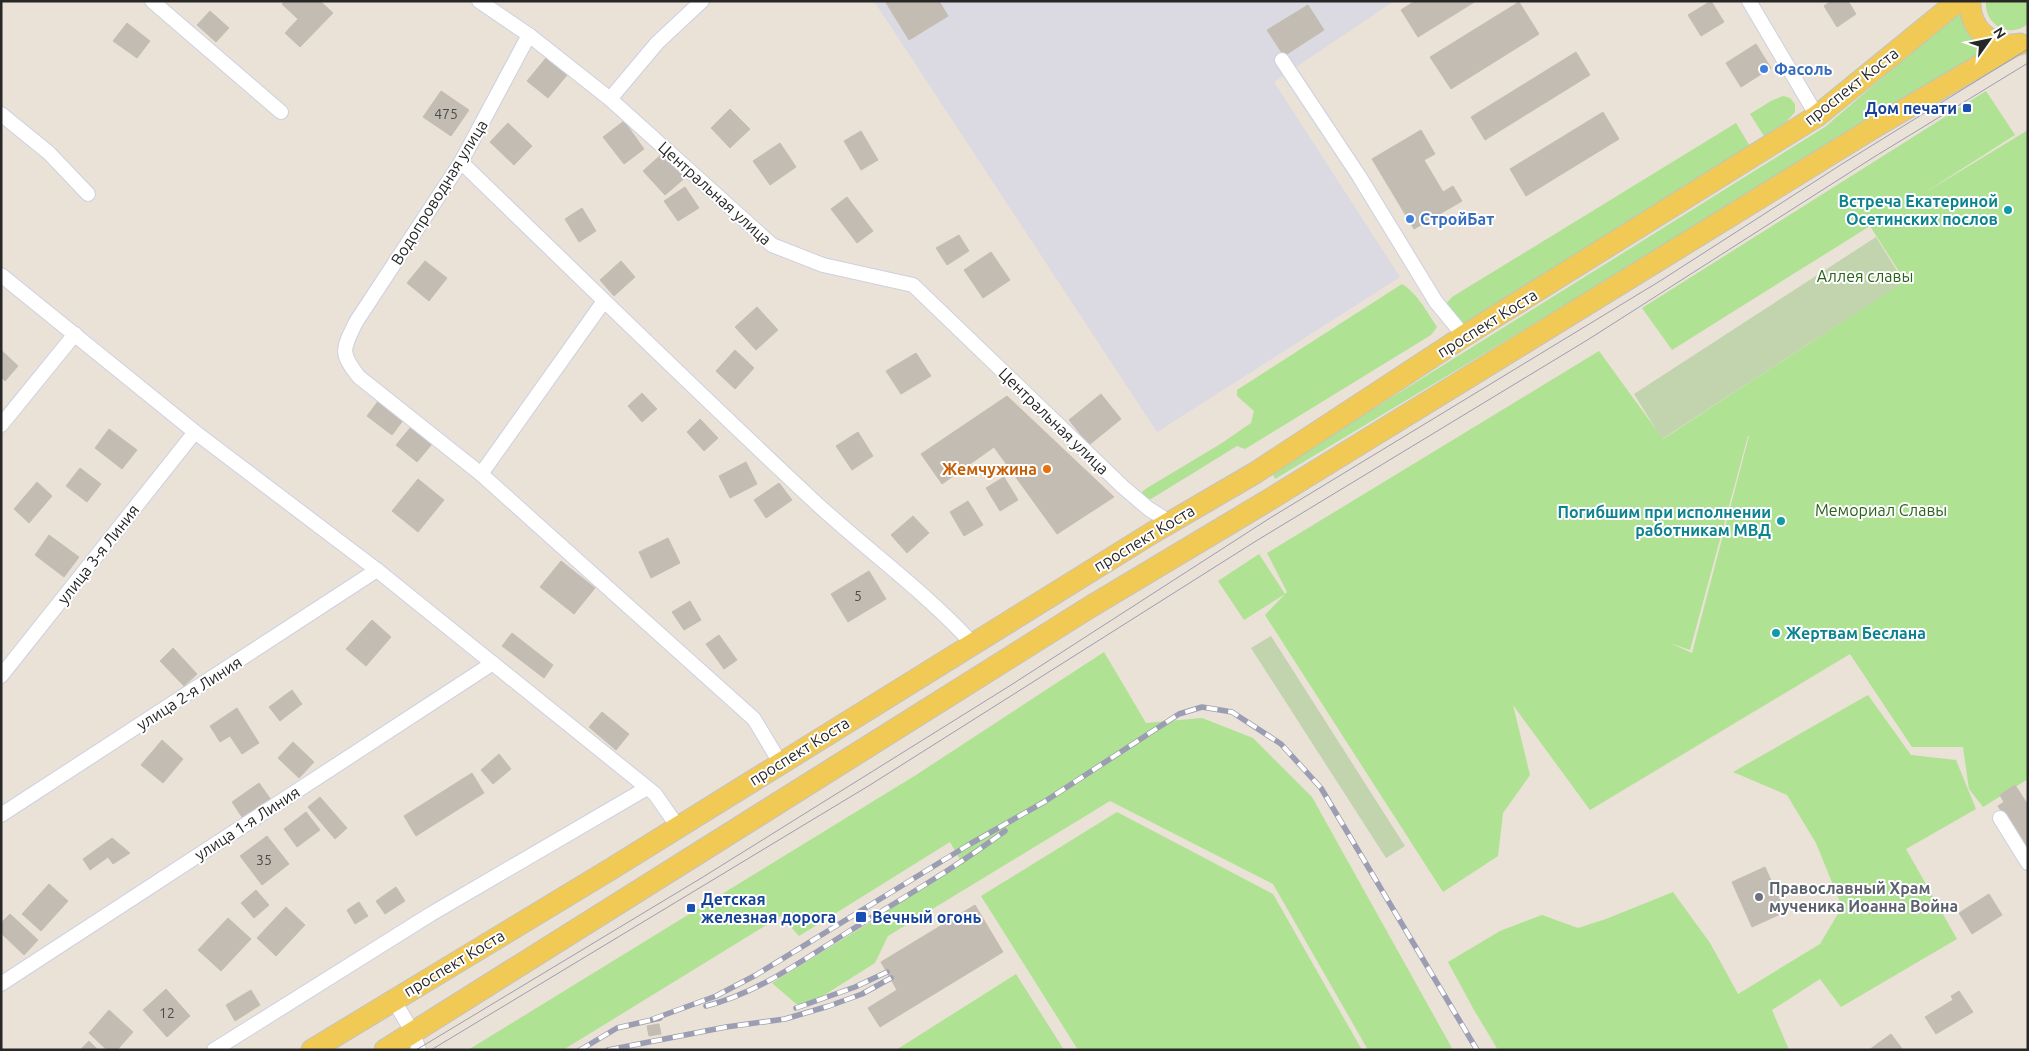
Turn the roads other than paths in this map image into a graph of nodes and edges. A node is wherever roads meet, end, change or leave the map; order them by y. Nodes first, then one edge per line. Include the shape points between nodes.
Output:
1 (152, 1) edge
2 (479, 1) edge
3 (702, 1) edge
4 (1749, 1) edge
5 (1958, 1) edge
6 (1970, 1) edge
7 (529, 35) junction
8 (2022, 43) edge
9 (1282, 60) dead end
10 (610, 99) junction
11 (281, 112) dead end
12 (1, 114) edge
13 (1817, 116) junction
14 (461, 162) junction
15 (88, 194) dead end
16 (1, 275) edge
17 (604, 301) junction
18 (75, 334) junction
19 (1464, 336) junction
20 (1, 425) edge
21 (195, 432) junction
22 (481, 474) junction
23 (1204, 503) junction
24 (1170, 522) junction
25 (1220, 530) junction
26 (377, 570) junction
27 (972, 643) junction
28 (493, 663) junction
29 (1, 676) edge
30 (781, 764) junction
31 (647, 788) junction
32 (1, 815) edge
33 (2000, 818) dead end
34 (678, 827) junction
35 (2028, 863) edge
36 (1, 984) edge
37 (393, 1000) junction
38 (416, 1041) edge
39 (214, 1050) edge
40 (312, 1050) edge
41 (385, 1050) edge

1 - 11 street
2 - 7 street, Центральная улица
3 - 10 street via 657,43
4 - 13 street
5 - 13 main road, проспект Коста
6 - 8 main road, проспект Коста via 1972,20 1985,37 2000,44
7 - 10 street, Центральная улица
7 - 14 street, Водопроводная улица
8 - 25 main road, проспект Коста via 1878,125
9 - 19 street via 1359,176 1436,302
10 - 24 street, Центральная улица via 772,245 823,265 913,285 1123,487
12 - 15 street via 49,153
13 - 19 main road, проспект Коста
14 - 17 street
14 - 22 street, Водопроводная улица via 356,322 345,345 346,361 359,377
16 - 18 street
17 - 22 street
17 - 27 street via 817,504 946,614
18 - 20 street
18 - 21 street
19 - 23 main road, проспект Коста
21 - 26 street
21 - 29 street, улица 3-я Линия
22 - 30 street via 754,719
23 - 24 main road, проспект Коста
23 - 25 main road
24 - 27 main road, проспект Коста
25 - 38 main road, проспект Коста via 1090,607
26 - 28 street
26 - 32 street, улица 2-я Линия
27 - 30 main road, проспект Коста
28 - 31 street
28 - 36 street, улица 1-я Линия
30 - 34 main road, проспект Коста
31 - 34 street via 655,794
31 - 39 street via 431,914
33 - 35 street
34 - 37 main road, проспект Коста
37 - 38 street
37 - 40 main road, проспект Коста
38 - 41 main road, проспект Коста

